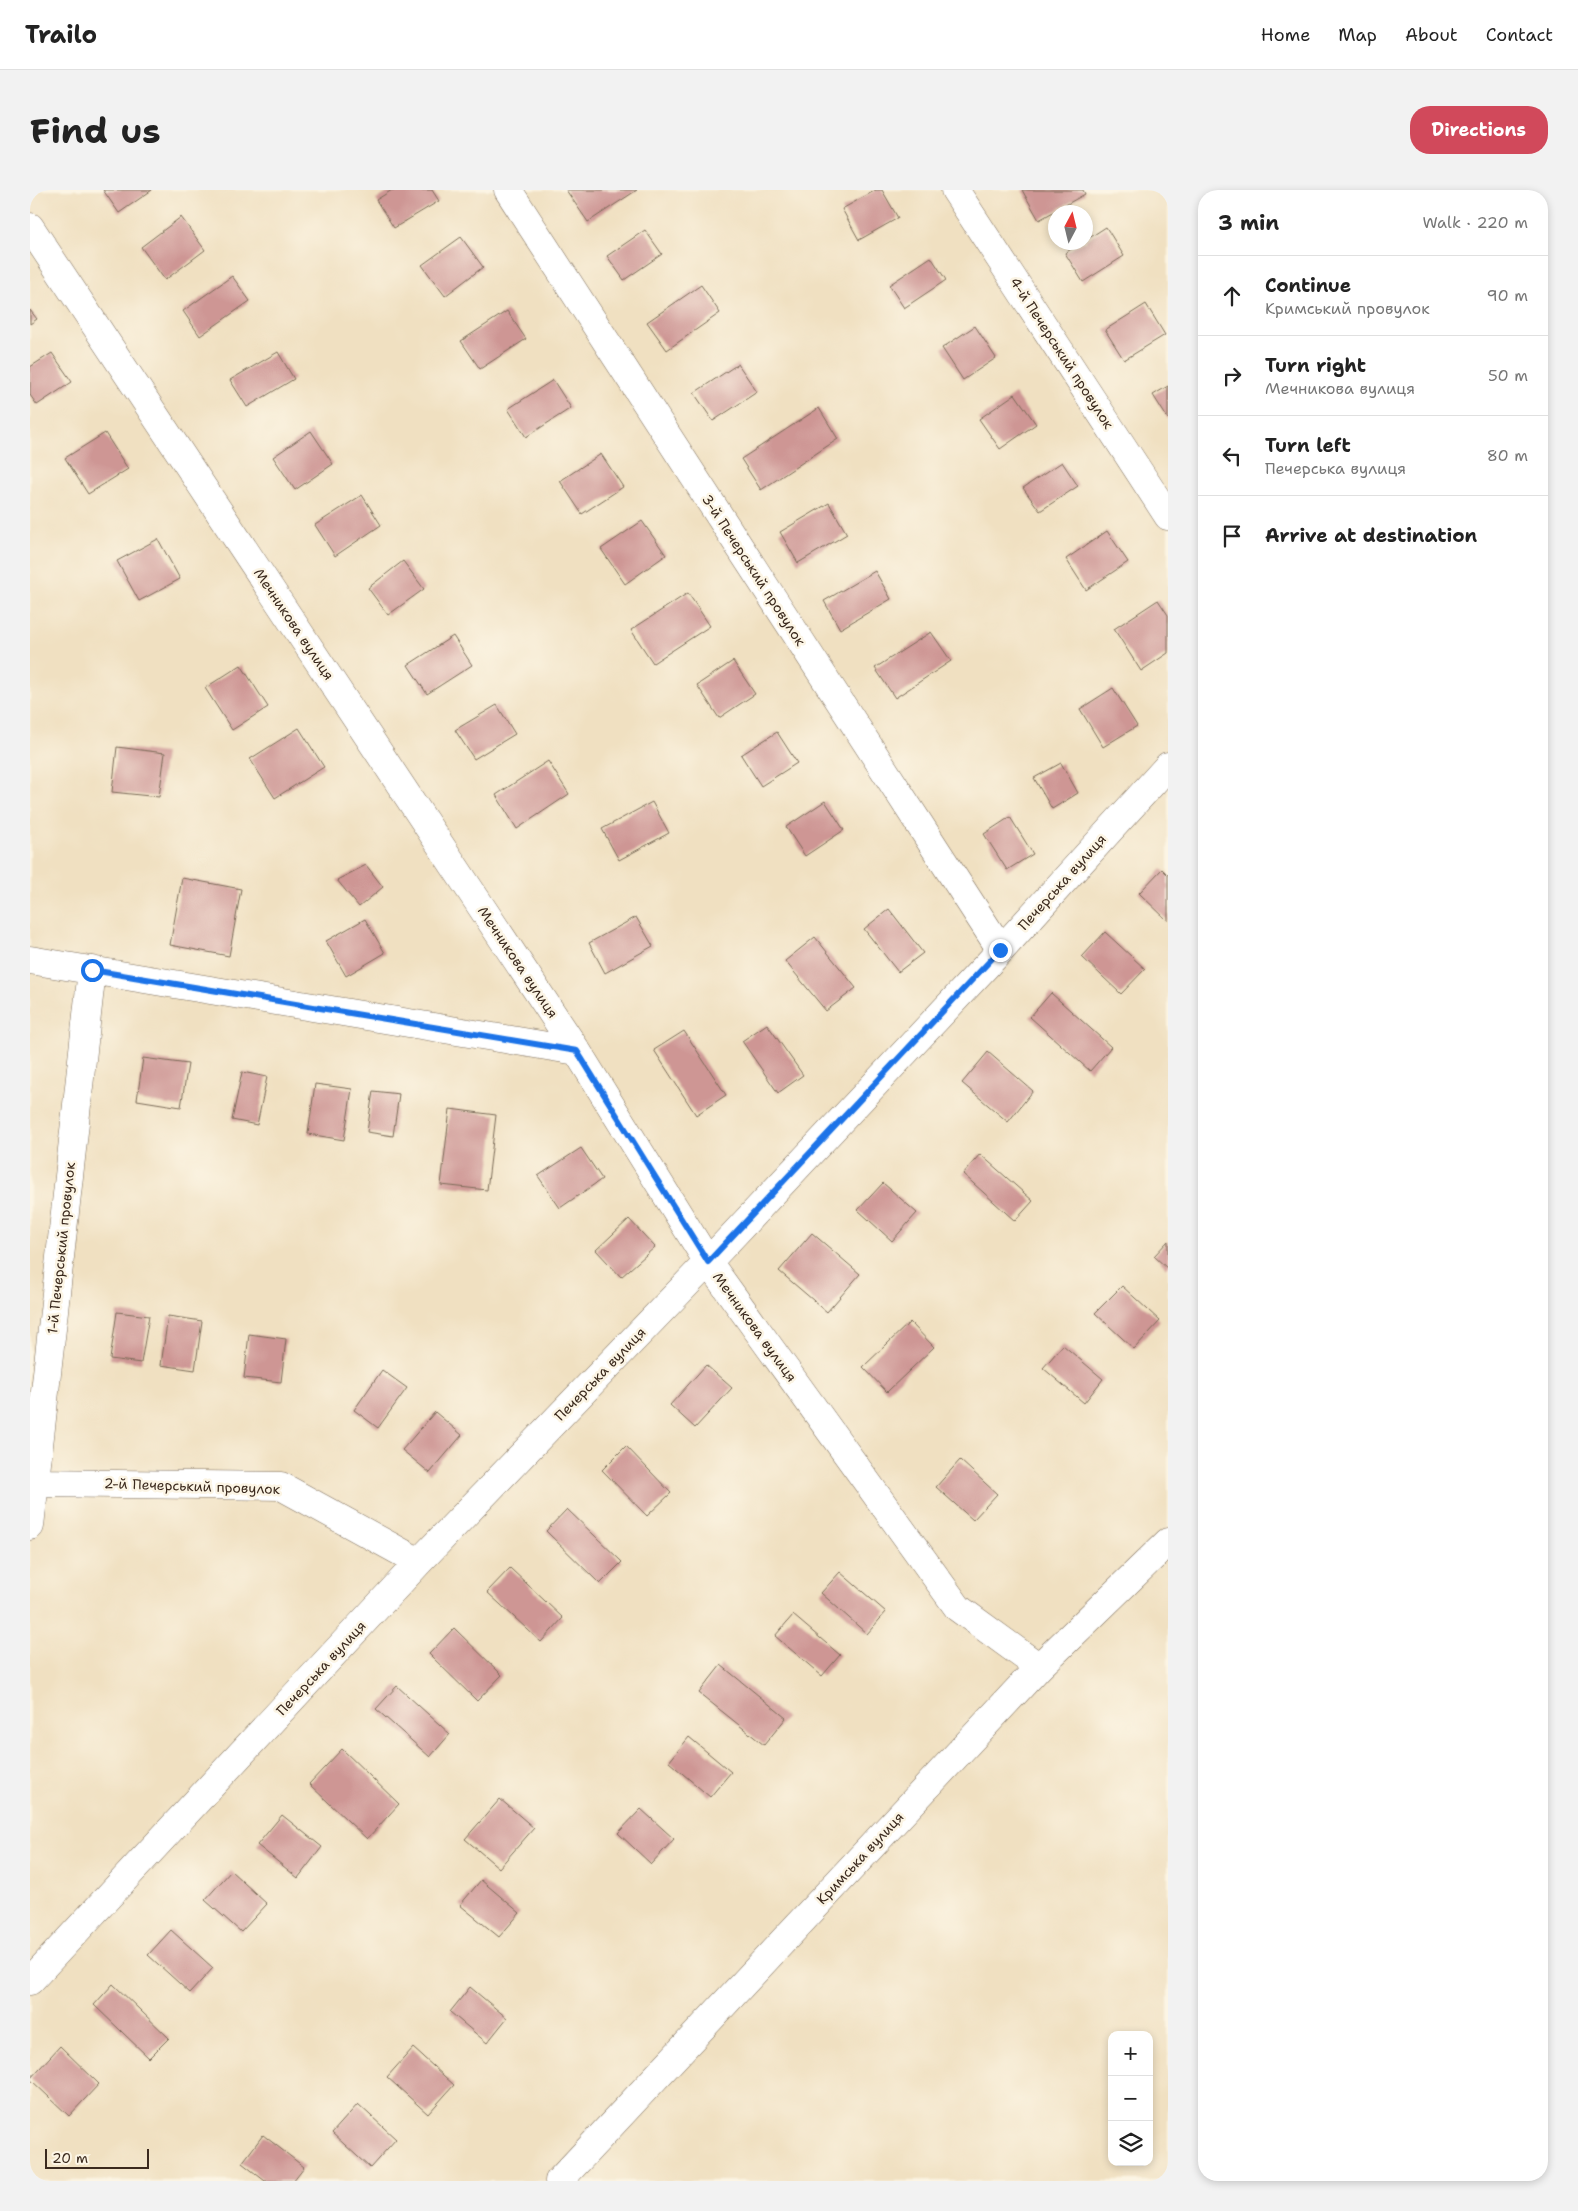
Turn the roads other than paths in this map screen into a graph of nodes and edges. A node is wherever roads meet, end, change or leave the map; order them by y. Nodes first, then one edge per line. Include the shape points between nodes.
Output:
1 (508, 190) edge
2 (956, 190) edge
3 (30, 227) edge
4 (1168, 516) edge
5 (1168, 766) edge
6 (1000, 950) junction
7 (30, 960) edge
8 (92, 970) junction
9 (577, 1051) junction
10 (708, 1262) junction
11 (36, 1483) junction
12 (30, 1526) edge
13 (1168, 1542) edge
14 (419, 1562) junction
15 (1039, 1667) junction
16 (30, 1981) edge
17 (559, 2181) edge

1 - 6 street, 3-й Печерський провулок
2 - 4 street, 4-й Печерський провулок
3 - 9 street, Мечникова вулиця
5 - 6 street, Печерська вулиця
6 - 10 street, Печерська вулиця
7 - 8 street
8 - 9 street
8 - 11 street, 1-й Печерський провулок
9 - 10 street, Мечникова вулиця
10 - 14 street, Печерська вулиця
10 - 15 street, Мечникова вулиця via 958,1608
11 - 12 street, 1-й Печерський провулок
11 - 14 street, 2-й Печерський провулок via 281,1486
13 - 15 street, Кримська вулиця
14 - 16 street, Печерська вулиця
15 - 17 street, Кримська вулиця

